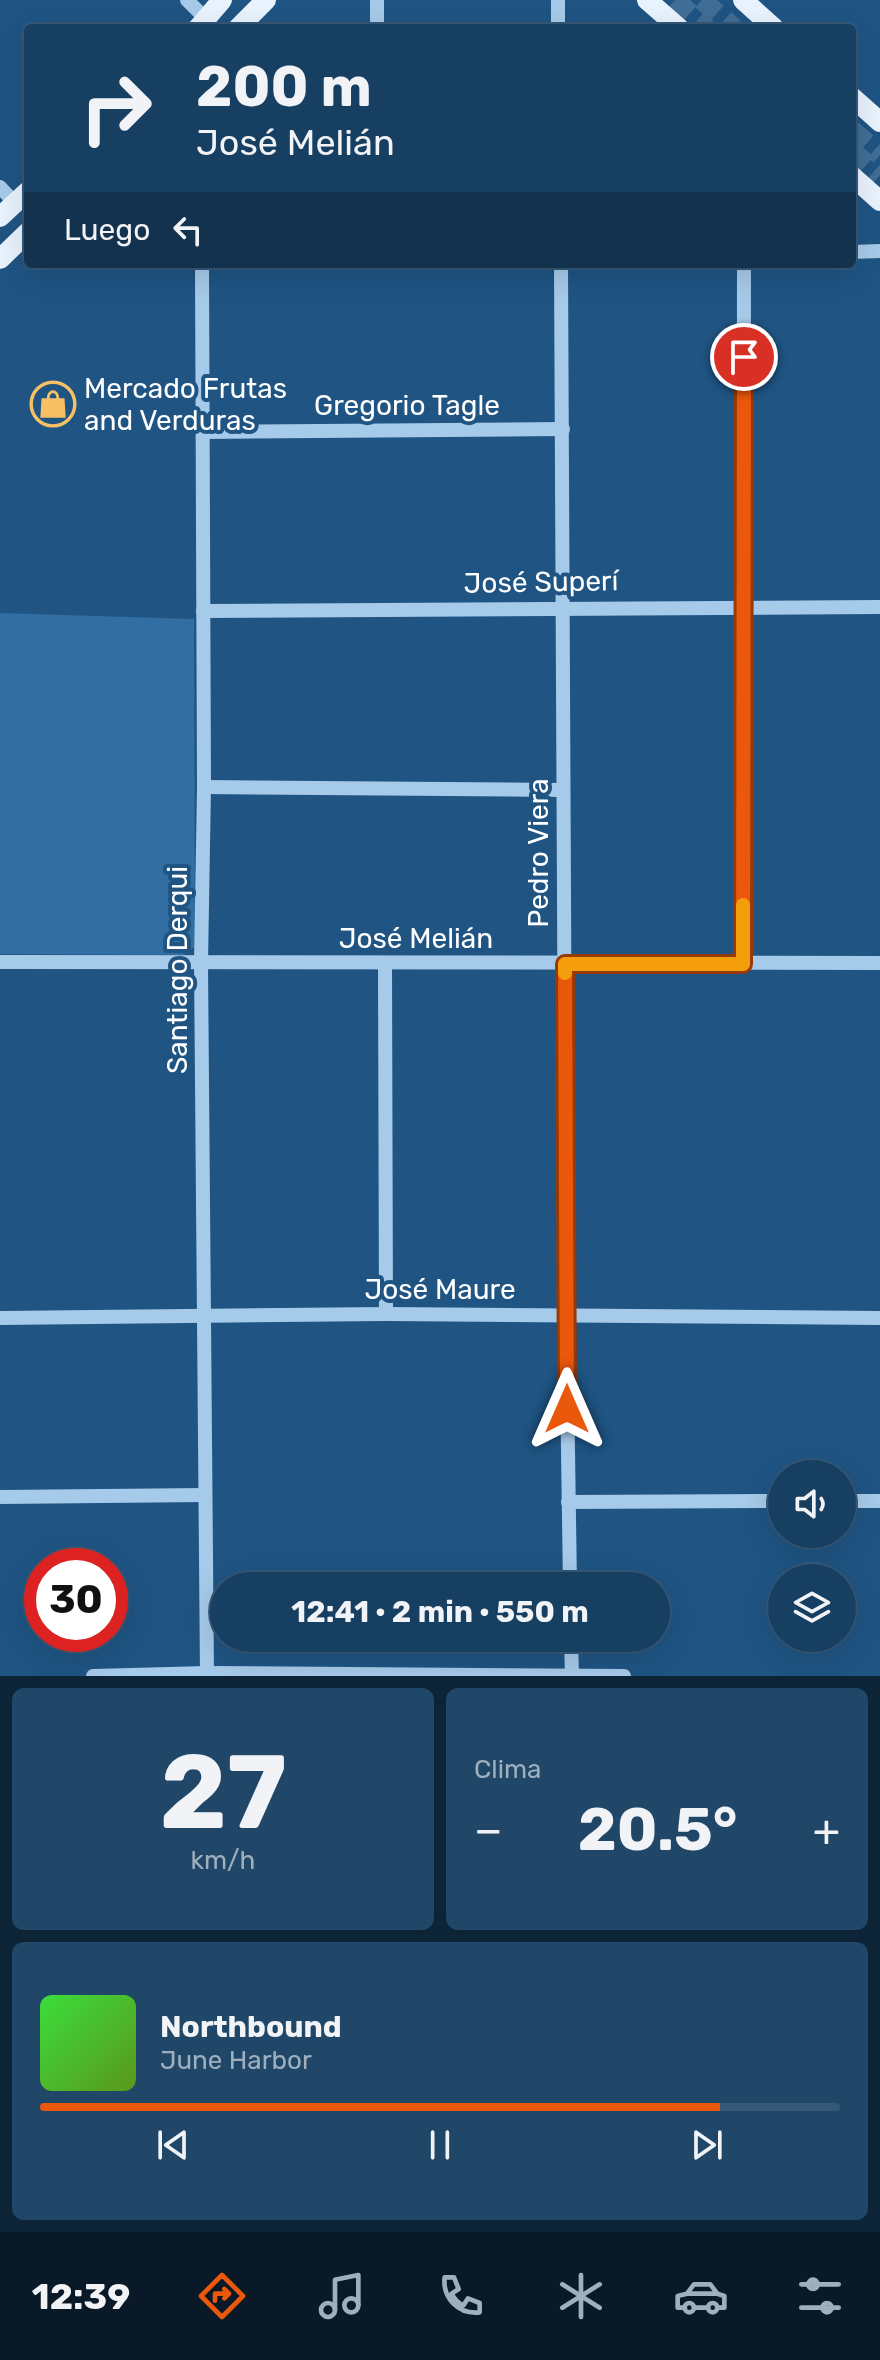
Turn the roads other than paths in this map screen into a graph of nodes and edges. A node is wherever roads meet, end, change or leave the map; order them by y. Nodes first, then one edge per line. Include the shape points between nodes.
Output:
1 (187, 0) edge
2 (222, 0) edge
3 (266, 0) edge
4 (377, 0) edge
5 (558, 0) edge
6 (647, 0) edge
7 (743, 0) edge
8 (202, 23) edge
9 (242, 24) edge
10 (377, 24) edge
11 (558, 24) edge
12 (674, 24) edge
13 (770, 24) edge
14 (856, 101) edge
15 (880, 122) edge
16 (856, 180) edge
17 (0, 187) edge
18 (880, 201) edge
19 (14, 204) edge
20 (24, 236) edge
21 (880, 251) edge
22 (856, 252) edge
23 (0, 259) edge
24 (202, 268) edge
25 (561, 268) edge
26 (744, 268) edge
27 (563, 429) junction
28 (203, 432) junction
29 (744, 606) junction
30 (562, 607) junction
31 (880, 607) edge
32 (203, 611) junction
33 (204, 787) junction
34 (563, 790) junction
35 (0, 962) edge
36 (201, 963) junction
37 (880, 963) edge
38 (385, 964) junction
39 (565, 964) junction
40 (743, 964) junction
41 (386, 1314) junction
42 (566, 1316) junction
43 (205, 1317) junction
44 (0, 1318) edge
45 (880, 1318) edge
46 (205, 1495) junction
47 (0, 1497) edge
48 (768, 1501) edge
49 (856, 1501) edge
50 (880, 1501) edge
51 (568, 1502) junction
52 (570, 1572) edge
53 (571, 1652) edge
54 (207, 1675) edge
55 (386, 1675) edge
56 (93, 1676) edge
57 (572, 1676) edge
58 (624, 1676) edge

1 - 8 street
2 - 8 main road
3 - 9 main road
4 - 10 street
5 - 11 street
6 - 12 main road
7 - 13 main road
14 - 15 main road
16 - 18 main road
17 - 19 street
20 - 23 main road
21 - 22 street
24 - 28 street, Santiago Derqui
25 - 27 street, Pedro Viera
26 - 29 street
27 - 28 street, Gregorio Tagle
27 - 30 street, Pedro Viera
28 - 32 street, Santiago Derqui
29 - 30 street, José Superí
29 - 31 street, José Superí
29 - 40 street
30 - 32 street, José Superí
30 - 34 street, Pedro Viera
32 - 33 street, Santiago Derqui
33 - 34 street
33 - 36 street, Santiago Derqui
34 - 39 street, Pedro Viera
35 - 36 street, José Melián
36 - 38 street, José Melián
36 - 43 street, Santiago Derqui
37 - 40 street, José Melián
38 - 39 street, José Melián
38 - 41 street
39 - 40 street, José Melián
39 - 42 street, Pedro Viera
41 - 42 street, José Maure
41 - 43 street, José Maure
42 - 45 street, José Maure
42 - 51 street, Pedro Viera
43 - 44 street, José Maure
43 - 46 street, Santiago Derqui
46 - 47 street
46 - 54 street, Santiago Derqui
48 - 51 street
49 - 50 street
51 - 52 street, Pedro Viera
53 - 57 street
54 - 55 street
54 - 56 street
55 - 57 street
57 - 58 street

